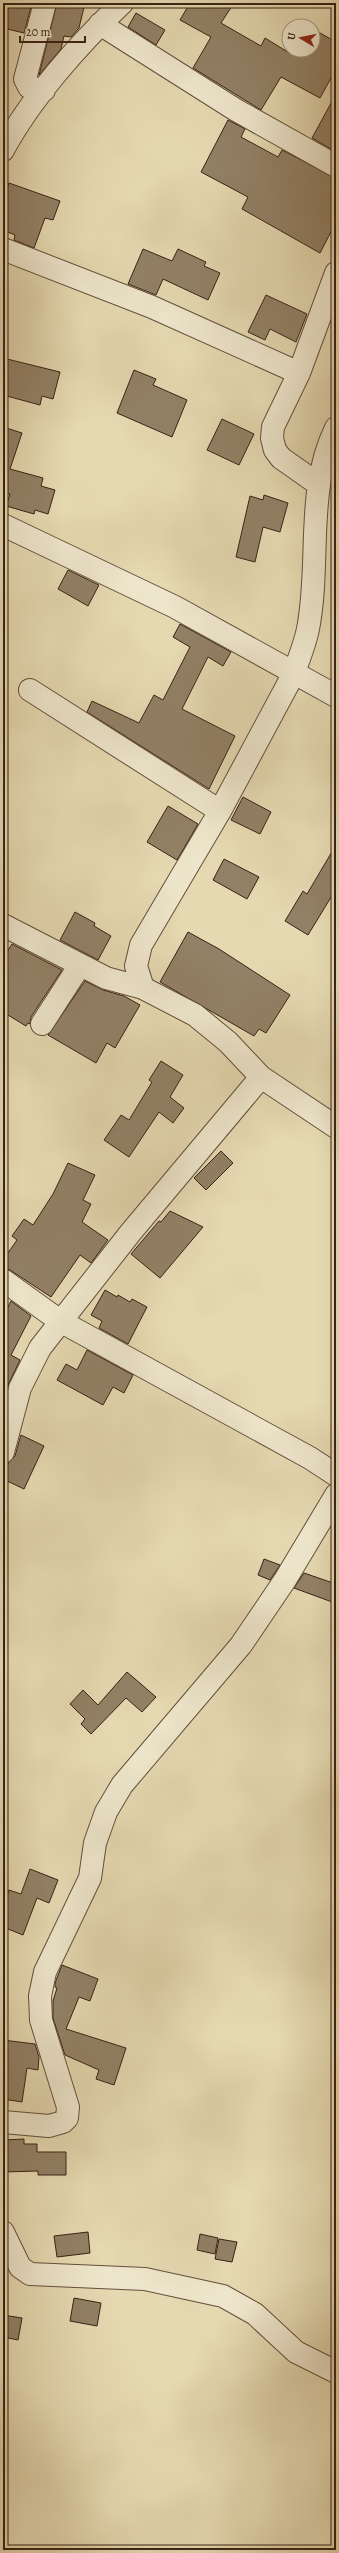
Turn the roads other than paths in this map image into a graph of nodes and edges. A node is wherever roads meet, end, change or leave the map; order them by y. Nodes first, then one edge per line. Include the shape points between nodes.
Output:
1 (45, 3) edge
2 (122, 3) edge
3 (100, 24) junction
4 (44, 90) junction
5 (8, 128) edge
6 (3, 150) edge
7 (336, 166) edge
8 (3, 249) edge
9 (336, 273) edge
10 (299, 373) junction
11 (336, 428) edge
12 (318, 484) junction
13 (3, 525) edge
14 (294, 673) junction
15 (30, 690) dead end
16 (336, 696) edge
17 (220, 811) junction
18 (3, 925) edge
19 (80, 965) junction
20 (143, 988) junction
21 (42, 1024) dead end
22 (261, 1077) junction
23 (336, 1127) edge
24 (3, 1280) edge
25 (60, 1321) junction
26 (3, 1452) edge
27 (336, 1475) edge
28 (336, 1495) edge
29 (3, 2122) edge
30 (3, 2232) edge
31 (8, 2258) edge
32 (336, 2372) edge

1 - 4 street via 25,79 29,87
2 - 3 street
3 - 4 street
3 - 7 street via 236,110
4 - 5 street
5 - 6 street
8 - 10 street via 152,307
9 - 10 street
10 - 12 street via 273,426 272,438 275,450 281,458
11 - 12 street
12 - 14 street via 311,608 308,630
13 - 14 street via 175,607
14 - 16 street
14 - 17 street
15 - 17 street
17 - 20 street via 141,945 136,966
18 - 19 street
19 - 20 street via 106,978
19 - 21 street
20 - 22 street via 195,1015 228,1042
22 - 23 street
22 - 25 street via 186,1164
24 - 25 street
25 - 26 street via 40,1348 20,1388
25 - 27 street via 310,1458
28 - 29 street via 285,1580 241,1645 122,1785 106,1812 95,1844 90,1878 45,1972 40,1996 41,2020 68,2107 67,2118 63,2122 49,2126
30 - 31 street
31 - 32 street via 30,2274 121,2276 223,2296 256,2314 283,2341 317,2364

